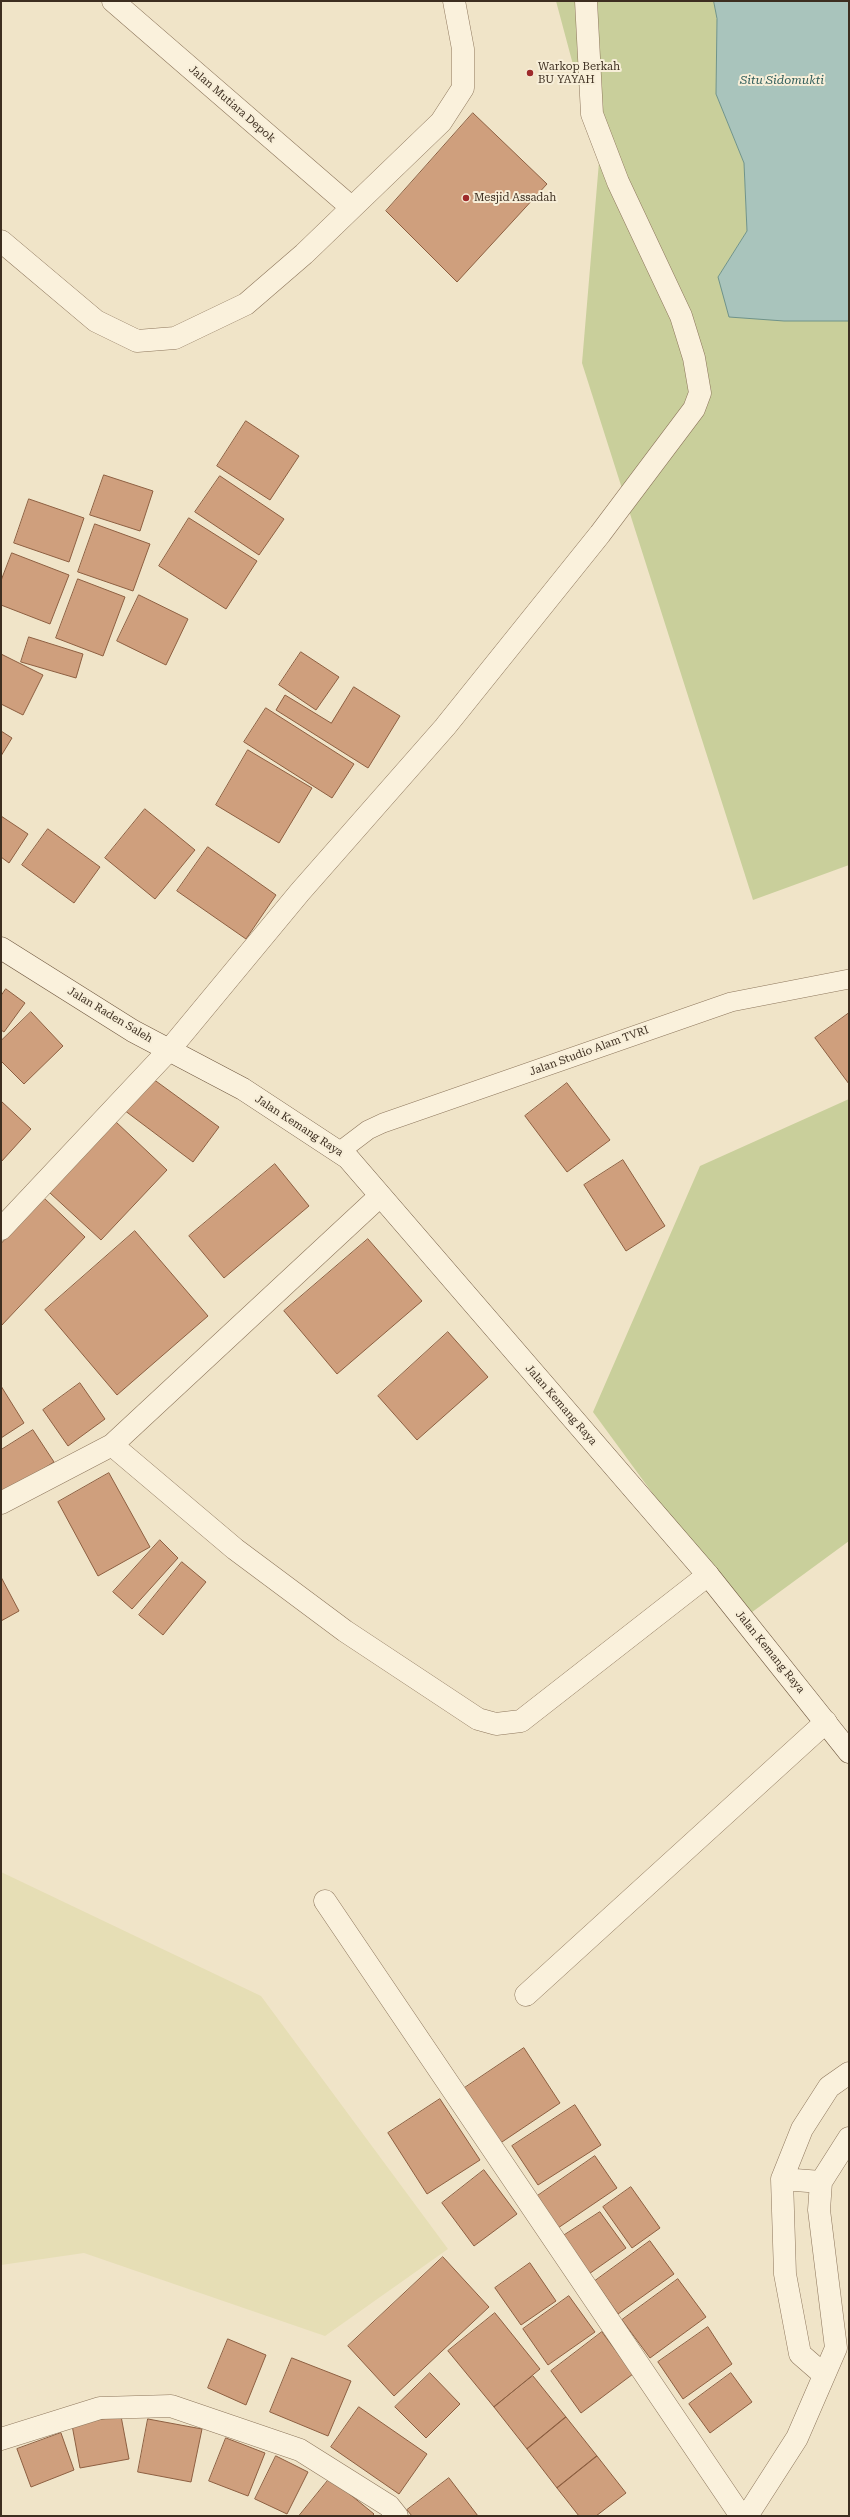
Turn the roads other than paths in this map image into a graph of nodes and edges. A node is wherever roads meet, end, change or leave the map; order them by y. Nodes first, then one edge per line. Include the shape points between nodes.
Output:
1 (114, 1) edge
2 (454, 1) edge
3 (586, 1) edge
4 (351, 207) junction
5 (1, 241) edge
6 (1, 948) edge
7 (849, 979) edge
8 (170, 1049) junction
9 (243, 1089) joint
10 (339, 1152) junction
11 (380, 1196) junction
12 (1, 1228) edge
13 (112, 1445) junction
14 (1, 1503) edge
15 (708, 1575) junction
16 (826, 1722) junction
17 (849, 1752) edge
18 (325, 1901) dead end
19 (526, 1995) dead end
20 (849, 2073) edge
21 (849, 2138) edge
22 (782, 2178) junction
23 (821, 2182) junction
24 (823, 2374) junction
25 (1, 2439) edge
26 (396, 2516) edge
27 (741, 2516) edge
28 (747, 2516) edge

1 - 4 street, Jalan Mutiara Depok
2 - 4 street via 463,49 463,88 441,122
3 - 8 street via 592,114 618,182 681,316 694,358 700,393 694,409 600,534 445,727 300,892
4 - 5 street via 304,254 246,304 175,338 137,341 96,321
6 - 8 street, Jalan Raden Saleh via 132,1031
7 - 10 lane, Jalan Studio Alam TVRI via 731,1002 383,1123 368,1130
8 - 9 street, Jalan Raden Saleh
8 - 12 street
9 - 10 street, Jalan Kemang Raya
10 - 11 street, Jalan Kemang Raya via 348,1158
11 - 13 street
11 - 15 street, Jalan Kemang Raya
13 - 14 street
13 - 15 street via 235,1549 345,1631 478,1719 496,1724 521,1721
15 - 16 street, Jalan Kemang Raya
16 - 17 street, Jalan Kemang Raya
16 - 19 street
18 - 27 street
20 - 22 street via 829,2087 802,2128
21 - 23 street
22 - 23 street
22 - 24 street via 785,2274 800,2354
23 - 24 street via 819,2210 836,2348
24 - 28 street via 797,2438
25 - 26 street via 100,2408 171,2406 300,2450 389,2506

